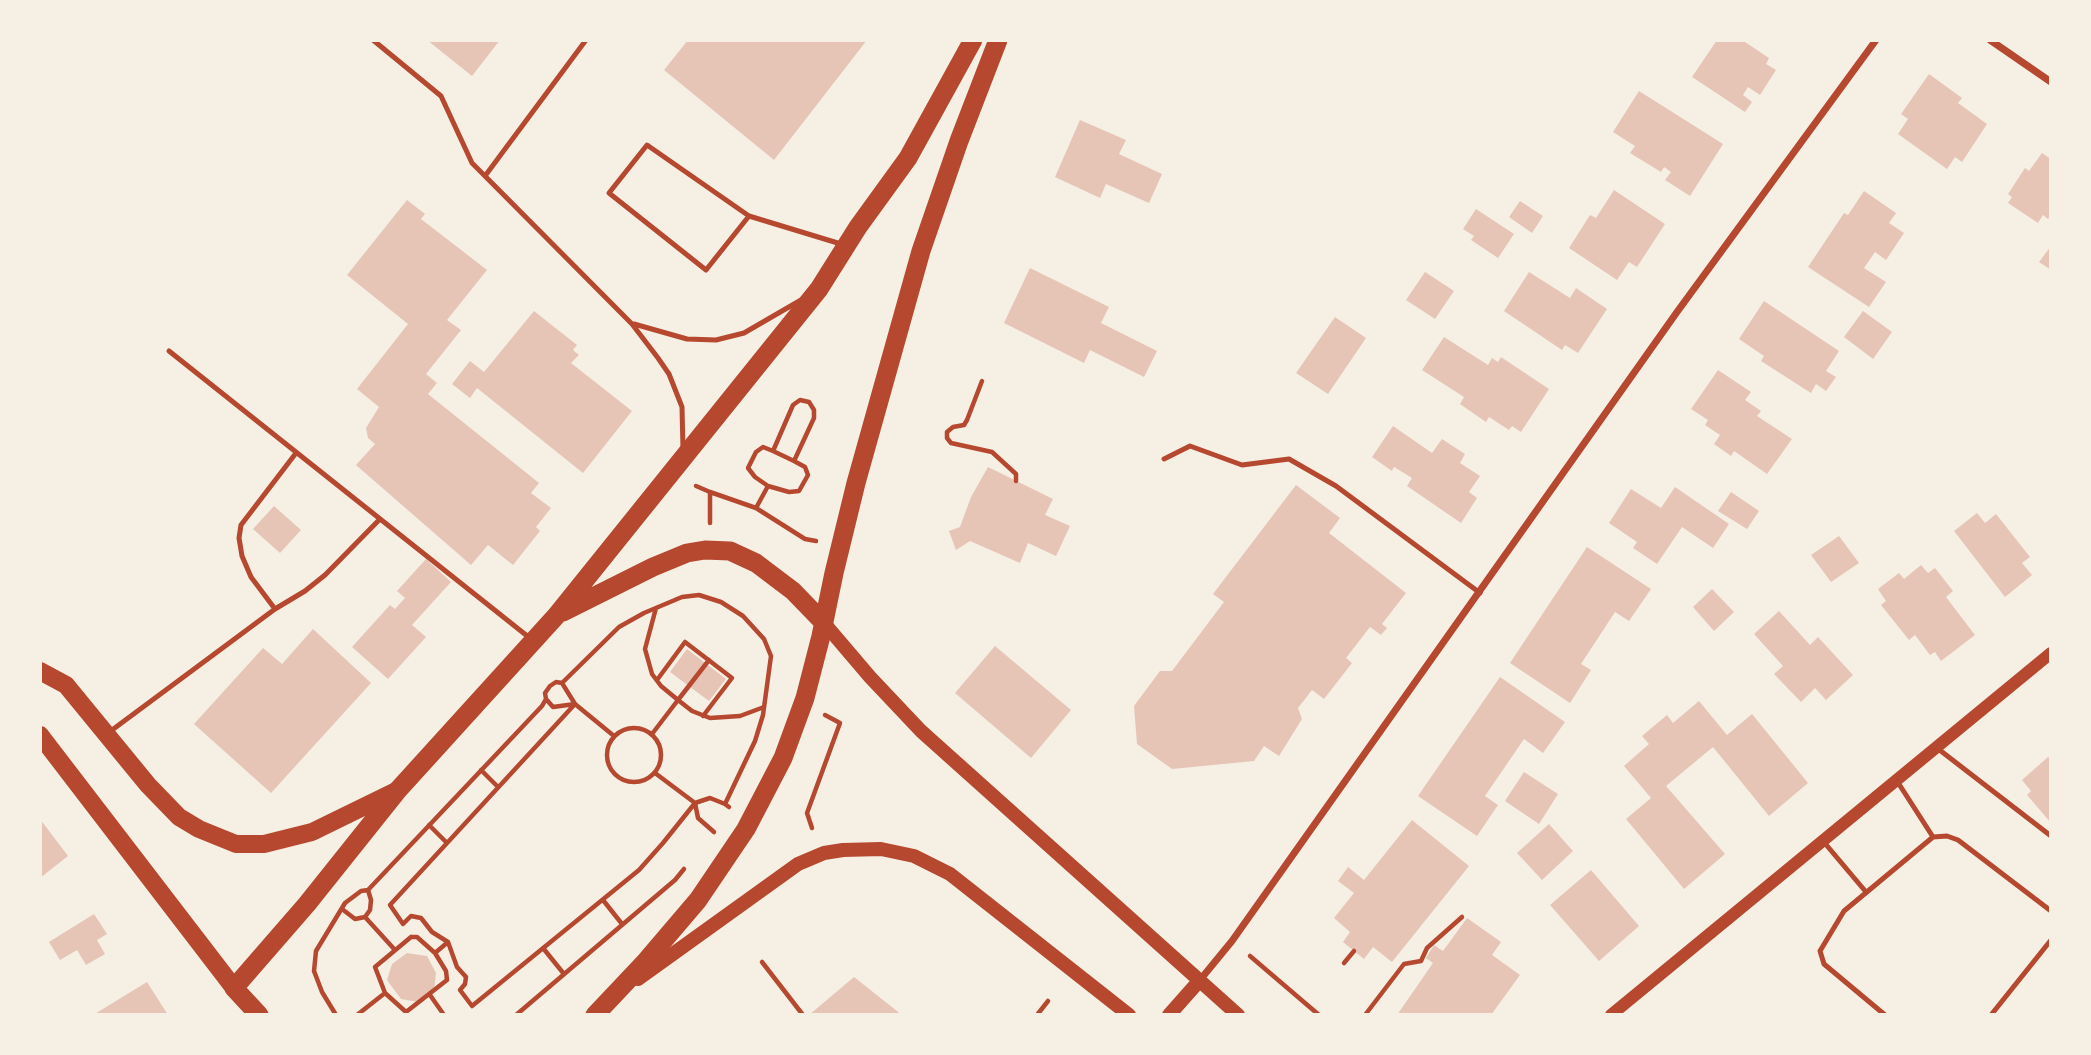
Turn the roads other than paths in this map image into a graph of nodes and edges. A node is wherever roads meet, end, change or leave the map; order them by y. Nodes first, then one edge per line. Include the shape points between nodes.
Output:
1 (373, 40) edge
2 (586, 40) edge
3 (972, 40) edge
4 (998, 40) edge
5 (1876, 40) edge
6 (1990, 40) edge
7 (2051, 82) edge
8 (485, 176) junction
9 (749, 216) junction
10 (847, 246) junction
11 (819, 289) junction
12 (632, 324) junction
13 (169, 351) dead end
14 (296, 453) junction
15 (684, 459) junction
16 (1164, 459) dead end
17 (380, 519) junction
18 (1480, 593) junction
19 (275, 609) junction
20 (556, 616) junction
21 (824, 623) junction
22 (533, 641) junction
23 (2051, 653) edge
24 (40, 671) edge
25 (106, 734) junction
26 (40, 735) edge
27 (1937, 748) junction
28 (1897, 781) junction
29 (398, 790) junction
30 (2051, 836) edge
31 (1933, 837) junction
32 (1823, 841) junction
33 (1866, 892) junction
34 (2051, 911) edge
35 (2051, 940) edge
36 (1200, 980) junction
37 (234, 988) junction
38 (614, 996) junction
39 (259, 1015) edge
40 (596, 1015) edge
41 (1129, 1015) edge
42 (1169, 1015) edge
43 (1238, 1015) edge
44 (1611, 1015) edge
45 (1885, 1015) edge
46 (1991, 1015) edge

1 - 8 lane via 441,96 472,163
2 - 8 lane
3 - 10 highway via 908,158
4 - 21 highway via 921,251 856,483
5 - 18 street
6 - 7 street
8 - 12 lane
9 - 9 lane via 648,145 609,193 706,270
9 - 10 lane
10 - 11 highway
11 - 12 lane via 744,333 716,340 687,339
11 - 15 highway
12 - 15 lane via 674,386 682,407
13 - 14 lane
14 - 17 lane
14 - 19 lane via 242,525 239,538 251,577
15 - 20 highway
16 - 18 lane via 1191,446 1242,465 1289,458 1336,486
17 - 19 lane via 325,575
17 - 22 lane
18 - 36 street
19 - 25 lane
20 - 21 highway via 653,567 705,550 730,551 756,563
20 - 22 highway
21 - 36 main road via 921,731
21 - 38 highway via 794,728 753,817 698,900
22 - 29 highway
23 - 27 street
24 - 25 main road via 66,685
25 - 29 main road via 179,817 236,844 264,844 312,832
26 - 37 main road
27 - 28 street
27 - 30 lane
28 - 31 lane
28 - 32 street
29 - 37 highway
31 - 33 lane
31 - 34 lane via 1958,840
32 - 33 lane
32 - 44 street
33 - 45 lane via 1844,911 1820,951 1824,964
35 - 46 lane
36 - 42 main road
36 - 43 main road
37 - 39 highway
38 - 40 highway
38 - 41 main road via 798,864 824,853 862,848 914,856 950,874

